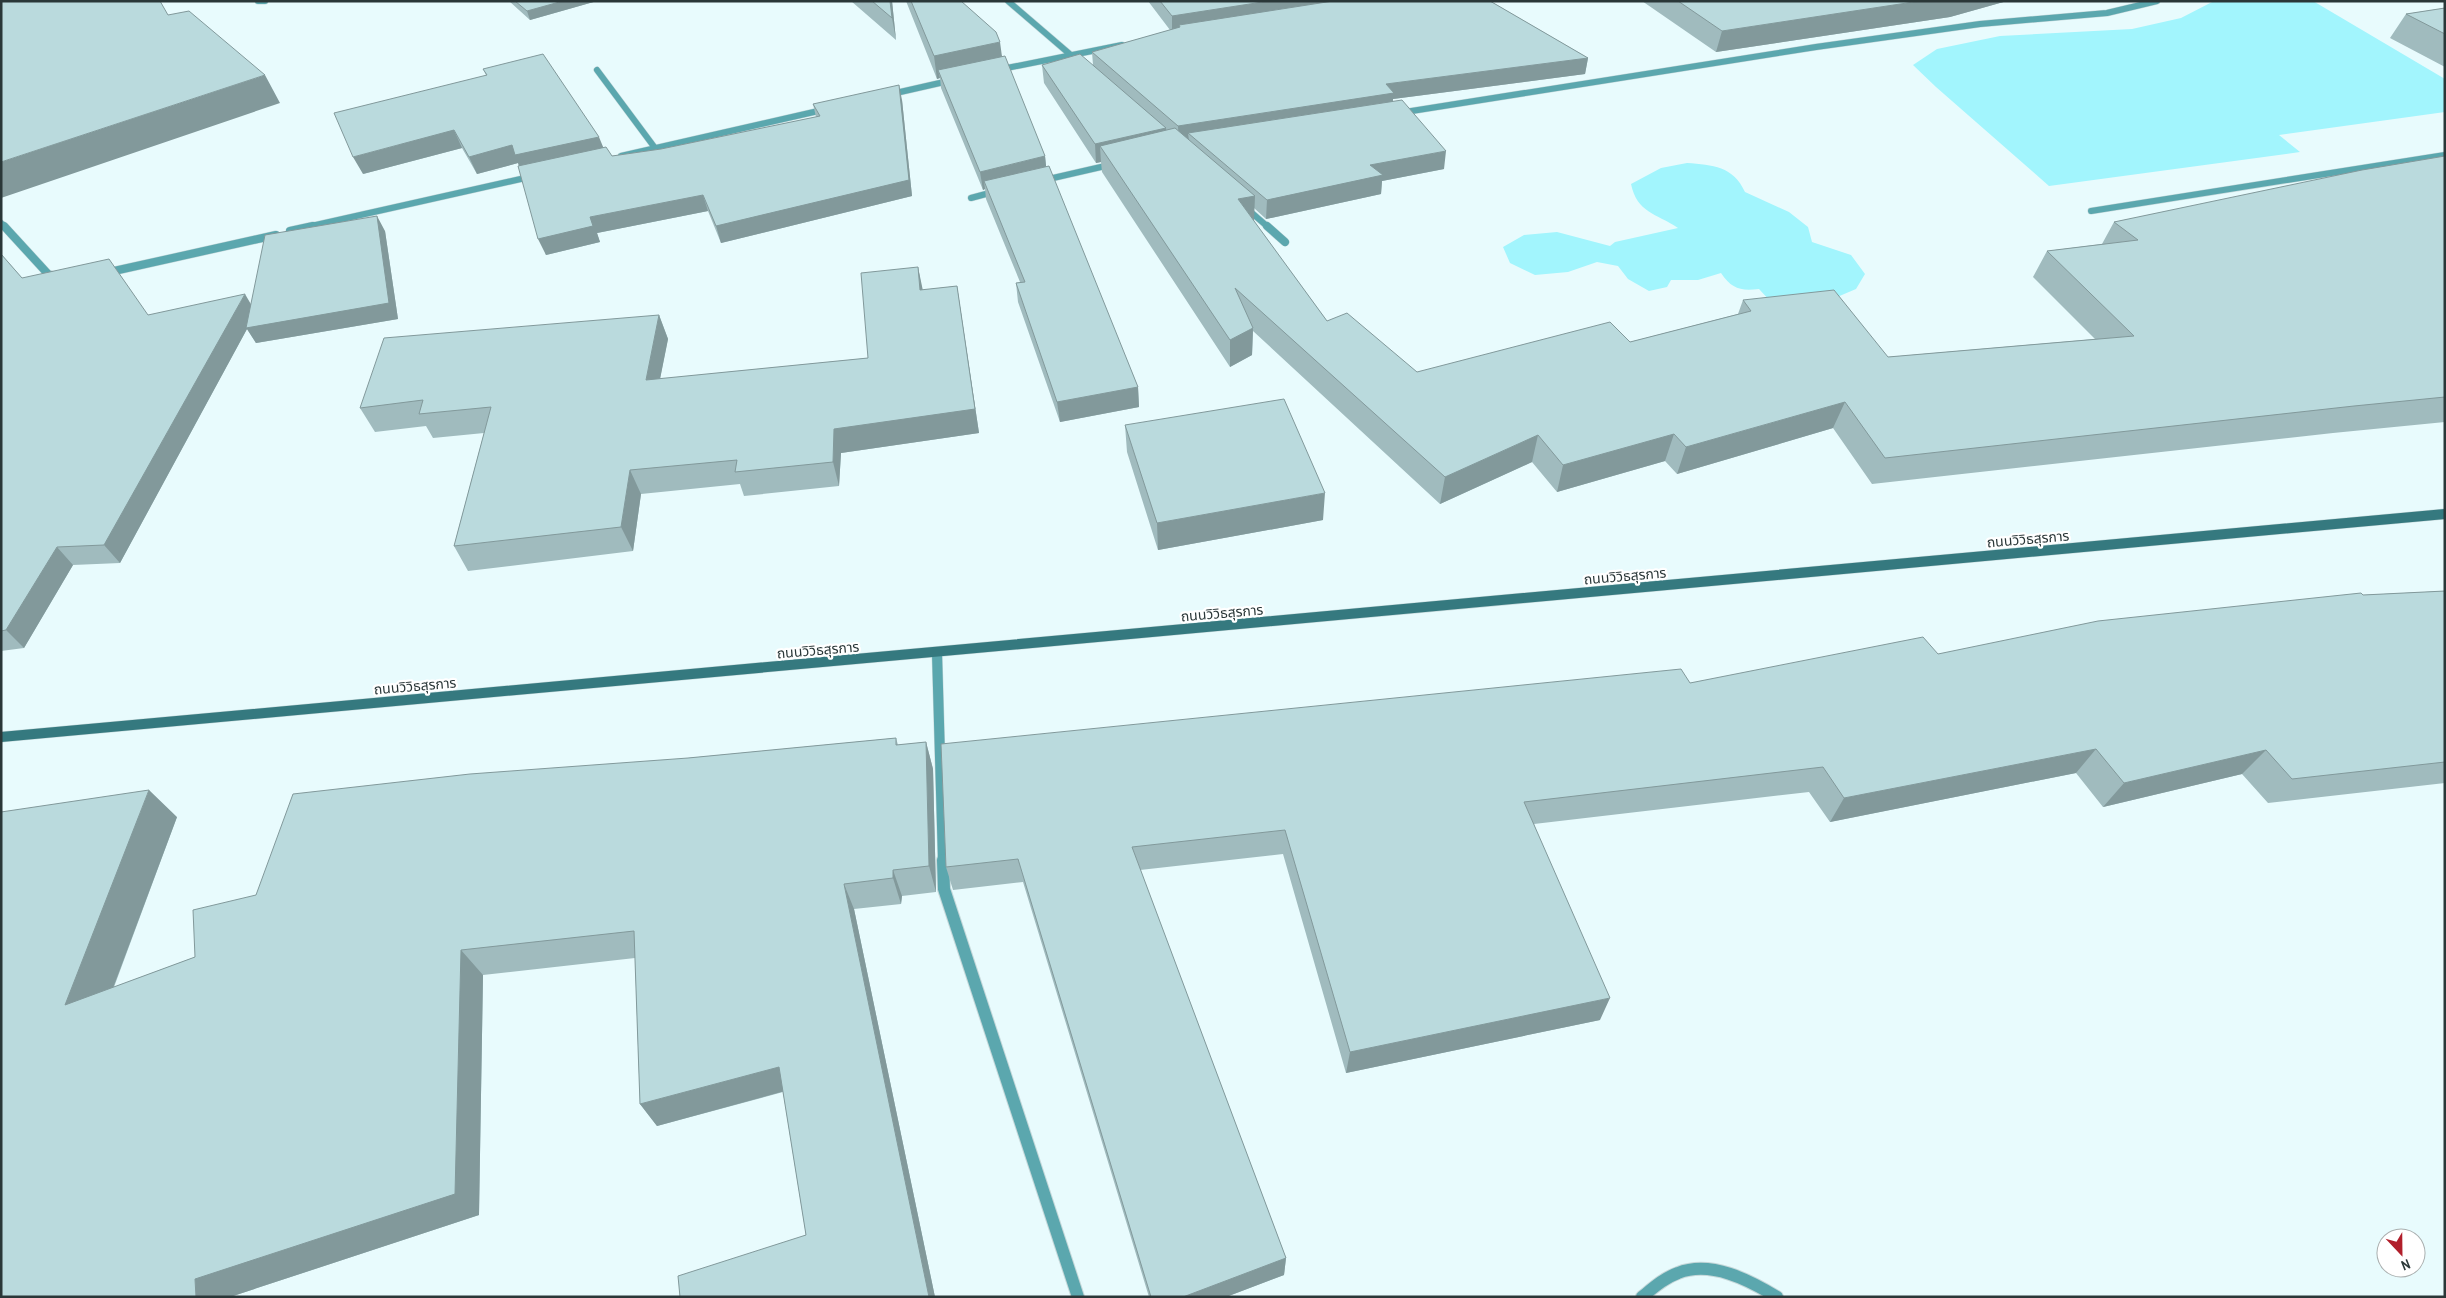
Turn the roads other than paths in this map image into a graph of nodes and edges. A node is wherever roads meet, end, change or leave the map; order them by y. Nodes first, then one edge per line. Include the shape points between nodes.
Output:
1 (258, 1) edge
2 (265, 1) edge
3 (1008, 1) edge
4 (2156, 1) edge
5 (1128, 44) edge
6 (1069, 54) junction
7 (1076, 60) edge
8 (597, 70) dead end
9 (992, 71) edge
10 (963, 78) edge
11 (876, 98) edge
12 (838, 106) edge
13 (1396, 113) edge
14 (654, 148) junction
15 (2445, 154) edge
16 (616, 157) edge
17 (1122, 162) edge
18 (538, 175) edge
19 (1028, 184) edge
20 (1009, 189) edge
21 (971, 198) dead end
22 (1242, 204) edge
23 (2091, 210) dead end
24 (1, 223) edge
25 (1285, 242) dead end
26 (95, 275) edge
27 (69, 278) edge
28 (2445, 514) edge
29 (936, 653) junction
30 (1, 738) edge
31 (1078, 1297) edge
32 (1642, 1297) edge
33 (1777, 1297) edge

1 - 2 street
3 - 6 street
4 - 13 street via 2130,10 2089,17 1957,26
5 - 6 street
6 - 7 street
6 - 9 street
8 - 14 street
10 - 11 street
12 - 14 street
14 - 16 street
15 - 23 street
17 - 19 street
18 - 26 street
20 - 21 street
22 - 25 street
24 - 27 street via 48,274
28 - 29 main road, ถนนวิวิธสุรการ
29 - 30 main road, ถนนวิวิธสุรการ
29 - 31 street via 944,889
32 - 33 street via 1685,1271 1717,1271 1756,1284

